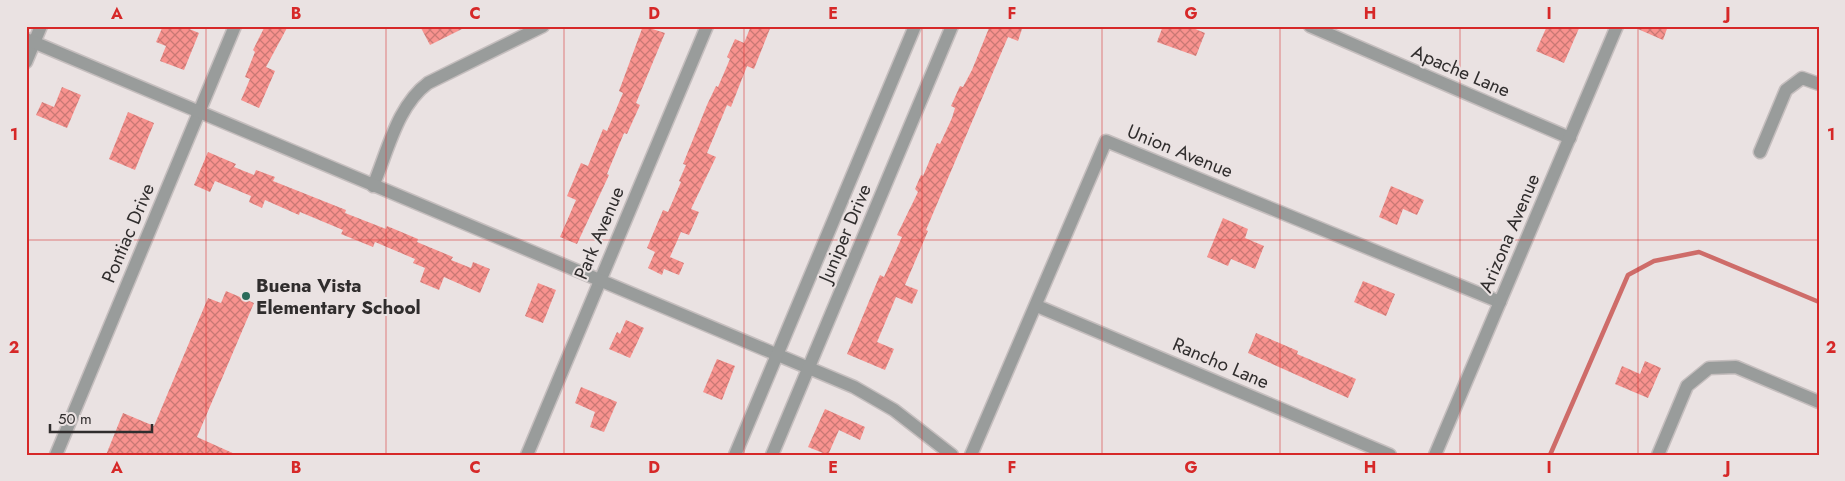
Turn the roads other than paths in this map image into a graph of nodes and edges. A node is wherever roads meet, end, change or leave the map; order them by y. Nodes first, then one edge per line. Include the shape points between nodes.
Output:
1 (41, 26) edge
2 (235, 26) edge
3 (543, 26) edge
4 (707, 26) edge
5 (915, 26) edge
6 (952, 26) edge
7 (1310, 26) edge
8 (1617, 26) edge
9 (30, 41) edge
10 (26, 62) edge
11 (1819, 84) edge
12 (198, 113) junction
13 (1570, 138) junction
14 (1760, 152) dead end
15 (373, 186) junction
16 (600, 281) junction
17 (1500, 302) junction
18 (1037, 306) junction
19 (777, 354) junction
20 (809, 368) junction
21 (1819, 402) edge
22 (56, 455) edge
23 (527, 455) edge
24 (735, 455) edge
25 (772, 455) edge
26 (952, 455) edge
27 (971, 455) edge
28 (1390, 455) edge
29 (1435, 455) edge
30 (1658, 455) edge

1 - 9 street
2 - 12 street, Pontiac Drive
3 - 15 street via 428,83 415,93 405,108
4 - 16 street, Park Avenue
5 - 19 street, Juniper Drive
6 - 20 street, Juniper Drive
7 - 13 street, Apache Lane
8 - 13 street, Arizona Avenue
9 - 10 street
9 - 12 street
11 - 14 street via 1802,78 1786,90
12 - 15 street
12 - 22 street, Pontiac Drive
13 - 17 street, Arizona Avenue
15 - 16 street
16 - 19 street
16 - 23 street, Park Avenue
17 - 18 street, Union Avenue via 1106,141
17 - 29 street, Arizona Avenue
18 - 27 street, Union Avenue
18 - 28 street, Rancho Lane
19 - 20 street
19 - 24 street, Juniper Drive
20 - 25 street, Juniper Drive
20 - 26 street via 854,387 894,410
21 - 30 street via 1736,367 1709,368 1687,386

